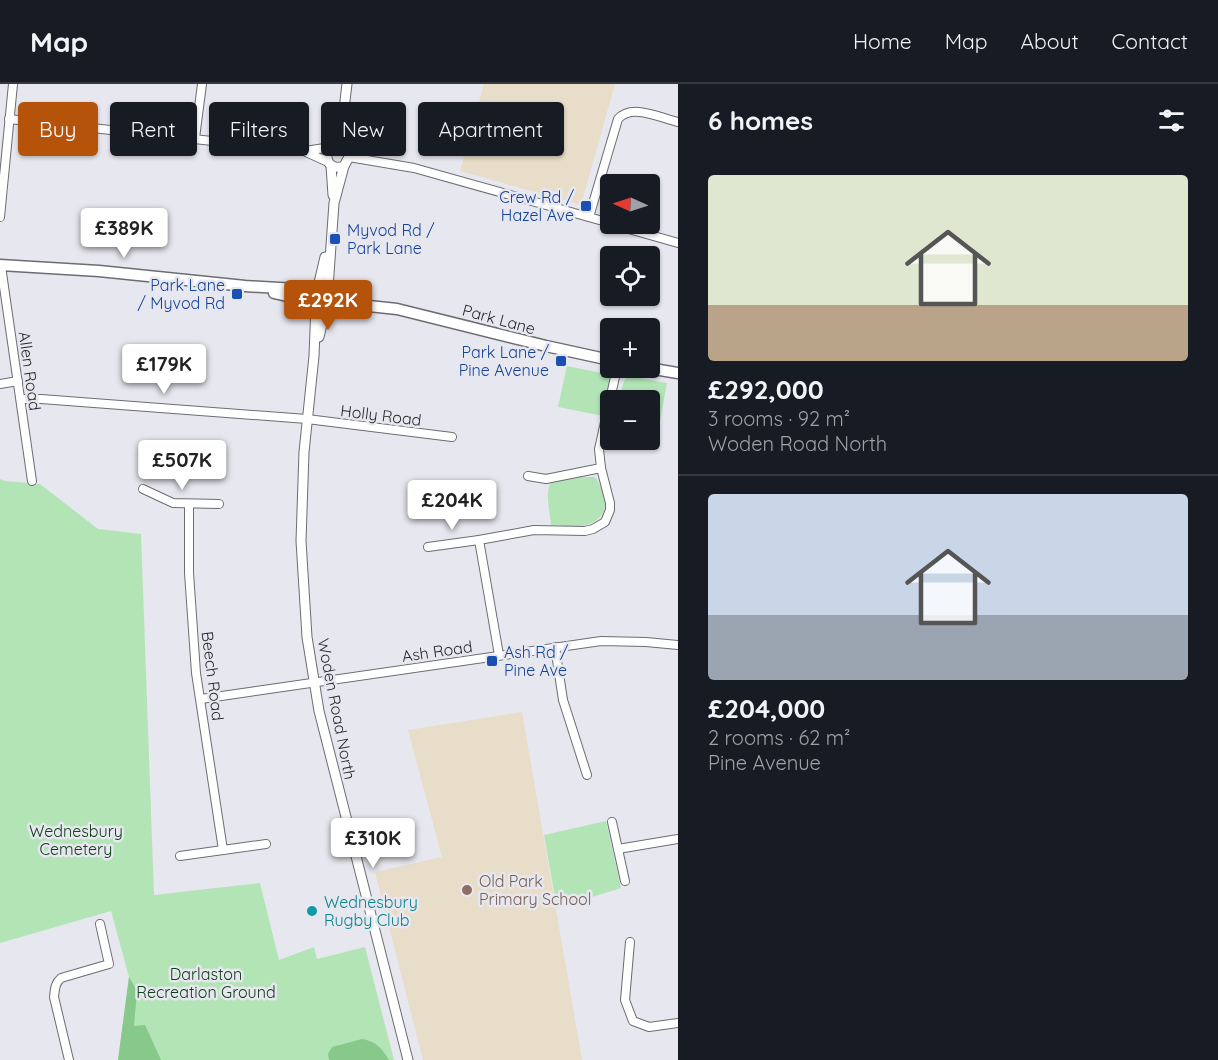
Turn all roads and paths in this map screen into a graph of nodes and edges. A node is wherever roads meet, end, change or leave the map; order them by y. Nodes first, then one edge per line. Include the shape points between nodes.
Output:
1 (13, 84) edge
2 (202, 84) edge
3 (347, 84) edge
4 (345, 102) edge
5 (9, 119) junction
6 (678, 122) edge
7 (197, 123) edge
8 (110, 129) edge
9 (309, 153) edge
10 (327, 156) edge
11 (347, 156) edge
12 (361, 156) edge
13 (329, 164) junction
14 (344, 166) junction
15 (334, 203) junction
16 (0, 217) edge
17 (589, 217) junction
18 (600, 220) edge
19 (648, 234) edge
20 (678, 243) edge
21 (1, 266) edge
22 (322, 297) junction
23 (600, 358) edge
24 (660, 370) edge
25 (678, 374) edge
26 (615, 378) edge
27 (18, 381) junction
28 (0, 384) edge
29 (21, 399) junction
30 (307, 419) junction
31 (452, 437) dead end
32 (601, 468) junction
33 (528, 476) dead end
34 (32, 481) dead end
35 (143, 489) dead end
36 (189, 504) junction
37 (219, 504) dead end
38 (479, 540) junction
39 (428, 547) dead end
40 (678, 645) edge
41 (555, 647) junction
42 (499, 655) junction
43 (314, 683) junction
44 (201, 699) junction
45 (587, 775) dead end
46 (612, 822) dead end
47 (678, 839) edge
48 (266, 844) dead end
49 (618, 849) junction
50 (223, 850) junction
51 (180, 856) dead end
52 (625, 881) dead end
53 (100, 924) dead end
54 (630, 942) dead end
55 (678, 1023) edge
56 (69, 1060) edge
57 (408, 1060) edge

1 - 5 street
2 - 7 street
3 - 4 street
5 - 8 street
5 - 16 street
6 - 17 street via 628,111 618,119
9 - 13 street
10 - 13 street
11 - 14 street
12 - 17 street
13 - 14 street via 335,168
13 - 15 street
14 - 15 street
15 - 22 street, Woden Road North
17 - 18 street
19 - 20 street
21 - 22 main road, Park Lane via 99,271
21 - 27 street, Allen Road
22 - 23 main road, Park Lane via 425,315
22 - 30 street, Woden Road North
24 - 25 main road
26 - 32 street via 599,448
27 - 28 street
27 - 29 street, Allen Road
29 - 30 street, Holly Road
29 - 34 street, Allen Road
30 - 31 street, Holly Road
30 - 43 street, Woden Road North via 301,542
32 - 33 street via 546,479
32 - 38 street via 610,510 598,527 585,531 534,530
35 - 36 street via 173,503
36 - 37 street
36 - 44 street, Beech Road via 190,595 195,673
38 - 39 street
38 - 42 street
40 - 41 street, Ash Road via 613,641
41 - 42 street, Ash Road
41 - 45 street via 563,700
42 - 43 street, Ash Road
43 - 44 street, Ash Road
43 - 57 street, Woden Road North
44 - 50 street, Beech Road
46 - 49 street
47 - 49 street
48 - 50 street
49 - 52 street
50 - 51 street
53 - 56 street via 109,964 61,978 55,988
54 - 55 street via 626,999 633,1021 649,1027

